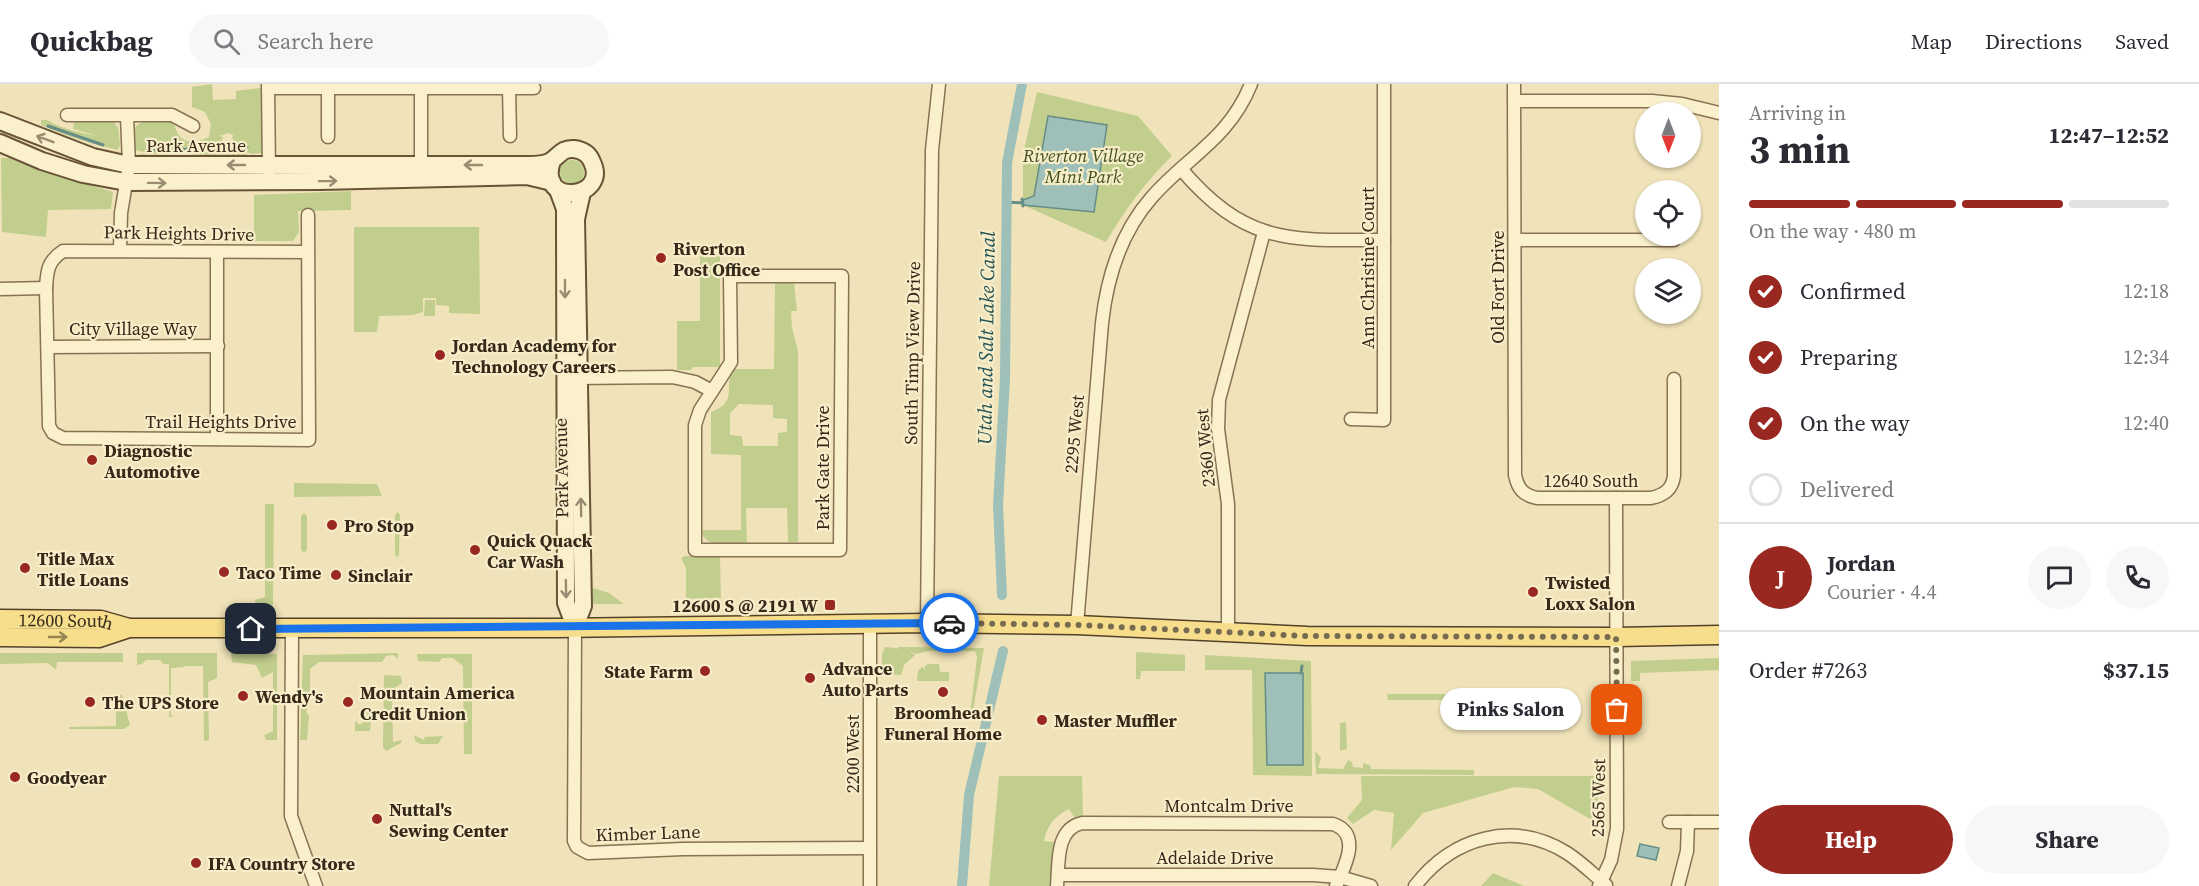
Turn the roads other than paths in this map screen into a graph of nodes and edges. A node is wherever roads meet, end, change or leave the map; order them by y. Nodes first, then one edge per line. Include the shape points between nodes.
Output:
1 (939, 84) edge
2 (1251, 84) edge
3 (1384, 84) edge
4 (1514, 84) edge
5 (268, 86) edge
6 (328, 88) junction
7 (421, 88) junction
8 (509, 88) junction
9 (534, 88) dead end
10 (1514, 101) junction
11 (1719, 113) edge
12 (67, 115) dead end
13 (127, 116) junction
14 (0, 121) edge
15 (193, 126) dead end
16 (510, 136) dead end
17 (328, 137) dead end
18 (0, 143) edge
19 (552, 161) junction
20 (129, 165) junction
21 (269, 165) junction
22 (421, 165) junction
23 (1181, 169) junction
24 (126, 182) junction
25 (269, 182) junction
26 (555, 186) junction
27 (582, 192) junction
28 (308, 215) dead end
29 (1263, 232) junction
30 (1384, 240) junction
31 (1515, 240) junction
32 (1635, 240) edge
33 (120, 250) junction
34 (217, 252) junction
35 (307, 252) junction
36 (46, 288) junction
37 (0, 289) edge
38 (218, 346) junction
39 (48, 347) junction
40 (572, 378) junction
41 (1674, 379) dead end
42 (712, 391) junction
43 (1351, 419) dead end
44 (217, 439) junction
45 (1520, 489) joint
46 (1616, 498) junction
47 (0, 619) edge
48 (870, 623) junction
49 (927, 623) junction
50 (1077, 625) junction
51 (575, 627) junction
52 (129, 628) junction
53 (292, 628) junction
54 (1228, 632) junction
55 (1719, 635) edge
56 (0, 637) edge
57 (1616, 637) junction
58 (1669, 822) dead end
59 (1688, 822) junction
60 (1719, 822) edge
61 (870, 848) junction
62 (1057, 881) edge
63 (1338, 882) edge
64 (1602, 885) edge
65 (316, 886) edge
66 (870, 886) edge
67 (1371, 886) edge
68 (1415, 886) edge
69 (1678, 886) edge

1 - 49 street, South Timp View Drive via 932,150
2 - 23 street, 2295 West via 1224,130
3 - 30 street, Ann Christine Court
4 - 10 street, Old Fort Drive
5 - 6 street
5 - 21 street
6 - 7 street
6 - 17 street
7 - 8 street
7 - 22 street
8 - 9 street
8 - 16 street
10 - 11 street via 1652,101
10 - 31 street, Old Fort Drive
12 - 13 street, Park Avenue
13 - 15 street, Park Avenue via 172,115
13 - 20 street, Park Avenue
20 -> 14 street, Park Avenue via 93,158
18 - 24 street, Park Avenue via 83,174
19 -> 22 street, Park Avenue via 528,165
19 - 26 street, Park Avenue via 549,168
19 - 27 street, Park Avenue via 569,149 587,154 593,162 594,174
21 -> 20 street, Park Avenue
20 - 24 street, Park Avenue
21 - 22 street, Park Avenue
21 - 25 street
23 - 29 street via 1218,207
23 - 50 street, 2295 West via 1151,198 1119,249 1108,285
24 -> 25 street, Park Avenue
24 - 33 street
25 -> 26 street, Park Avenue via 527,176
26 - 27 street, Park Avenue via 570,194
26 -> 40 street, Park Avenue via 565,213
27 - 40 street, Park Avenue via 576,219
28 - 35 street, Trail Heights Drive
29 - 30 street via 1310,240
29 - 54 street, 2360 West via 1218,400 1228,504
30 - 43 street, Ann Christine Court via 1384,420
31 - 32 street
31 - 45 street, Old Fort Drive via 1515,475
33 - 34 street, Park Heights Drive
33 - 36 street, Park Heights Drive via 63,251 47,268
34 - 35 street, Park Heights Drive
34 - 38 street
35 - 44 street, Trail Heights Drive via 309,440
36 - 37 street
36 - 39 street
38 - 39 street, City Village Way
38 - 44 street
39 - 44 street, Trail Heights Drive via 49,426 53,433 63,438
40 - 42 street via 672,377
40 - 51 street, Park Avenue via 583,606
41 - 46 street, 12640 South via 1671,486 1665,493 1650,498
42 - 42 street, Park Gate Drive via 731,362 730,276 842,276 840,550 695,550 695,425
45 - 46 street, 12640 South via 1537,498
46 - 57 street, 2565 West
47 - 52 main road, 12600 South via 102,620
48 - 49 main road, 12600 South
48 - 51 main road, 12600 South
48 - 61 street, 2200 West
49 - 50 main road, 12600 South
50 - 54 main road, 12600 South
51 - 53 main road, 12600 South
51 - 61 street, Kimber Lane via 577,847 588,853
52 - 53 main road, 12600 South
56 -> 52 main road, 12600 South via 99,638
53 - 65 street via 291,816
54 - 57 main road, 12600 South
55 - 57 main road, 12600 South
57 - 64 street, 2565 West via 1617,829
58 - 59 street
59 - 60 street
59 - 69 street via 1687,850
61 - 66 street, 2200 West
62 - 63 street, Adelaide Drive via 1313,875
62 - 63 street, Montcalm Drive via 1060,845 1066,832 1082,823 1333,824 1343,829 1349,841 1349,853
63 - 67 street, Adelaide Drive
64 - 68 street via 1578,861 1556,847 1532,838 1506,836 1481,839 1457,848 1436,862

